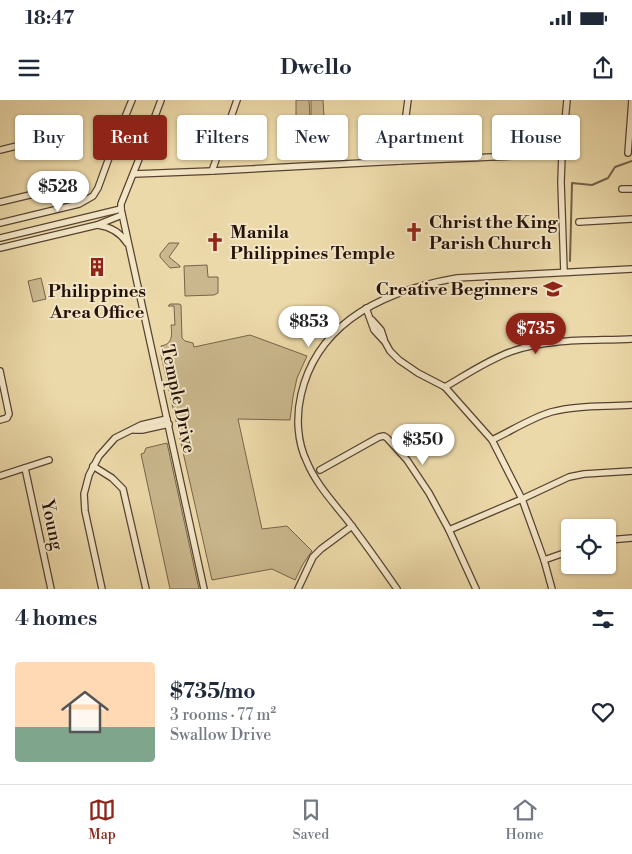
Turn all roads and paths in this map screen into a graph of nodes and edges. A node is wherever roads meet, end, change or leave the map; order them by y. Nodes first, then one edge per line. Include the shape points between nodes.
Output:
1 (132, 100) edge
2 (161, 100) edge
3 (237, 100) edge
4 (408, 100) edge
5 (567, 100) edge
6 (632, 100) edge
7 (566, 115) edge
8 (15, 146) edge
9 (0, 150) edge
10 (628, 153) dead end
11 (492, 157) edge
12 (562, 160) edge
13 (400, 161) junction
14 (212, 171) junction
15 (134, 174) junction
16 (59, 188) dead end
17 (622, 189) dead end
18 (632, 189) edge
19 (0, 202) edge
20 (122, 212) junction
21 (632, 219) edge
22 (579, 222) dead end
23 (0, 223) edge
24 (97, 225) junction
25 (0, 238) edge
26 (0, 248) edge
27 (130, 249) junction
28 (632, 269) edge
29 (564, 272) junction
30 (366, 308) junction
31 (632, 339) edge
32 (0, 371) edge
33 (444, 387) junction
34 (632, 405) edge
35 (0, 420) edge
36 (168, 422) junction
37 (492, 440) junction
38 (49, 460) dead end
39 (93, 466) junction
40 (25, 468) junction
41 (320, 470) dead end
42 (632, 471) edge
43 (0, 476) edge
44 (522, 499) junction
45 (352, 526) junction
46 (449, 530) junction
47 (632, 538) edge
48 (616, 539) edge
49 (561, 554) edge
50 (544, 560) junction
51 (51, 589) edge
52 (102, 589) edge
53 (146, 589) edge
54 (204, 589) edge
55 (298, 589) edge
56 (396, 589) edge
57 (476, 589) edge
58 (552, 589) edge

1 - 23 street via 93,196 79,204
2 - 15 street
3 - 14 street
4 - 13 street
5 - 7 street
6 - 10 street
8 - 9 street
11 - 13 street
12 - 29 street
13 - 14 street
14 - 15 street
15 - 20 street via 121,204
16 - 19 street
17 - 18 street
20 - 24 street
20 - 25 street
20 - 27 street, Temple Drive
21 - 22 street
24 - 26 street
24 - 27 street via 116,231
27 - 36 street, Temple Drive
28 - 29 street
29 - 30 street via 457,278 402,291
30 - 33 street via 390,351 418,373
30 - 45 street via 342,324 319,350 299,404 298,422 306,460
31 - 33 street via 527,347 490,361
32 - 35 street via 9,416
33 - 37 street
34 - 37 street via 550,412
36 - 39 street via 132,430 115,438
36 - 54 street, Temple Drive
37 - 44 street
38 - 40 street
39 - 52 street via 84,502
39 - 53 street via 112,478 125,495
40 - 43 street
40 - 51 street, Young
41 - 46 street via 384,436 407,460
42 - 44 street via 569,477
44 - 46 street
44 - 50 street
45 - 55 street via 313,557
45 - 56 street
46 - 57 street
47 - 48 street
49 - 50 street
50 - 58 street

